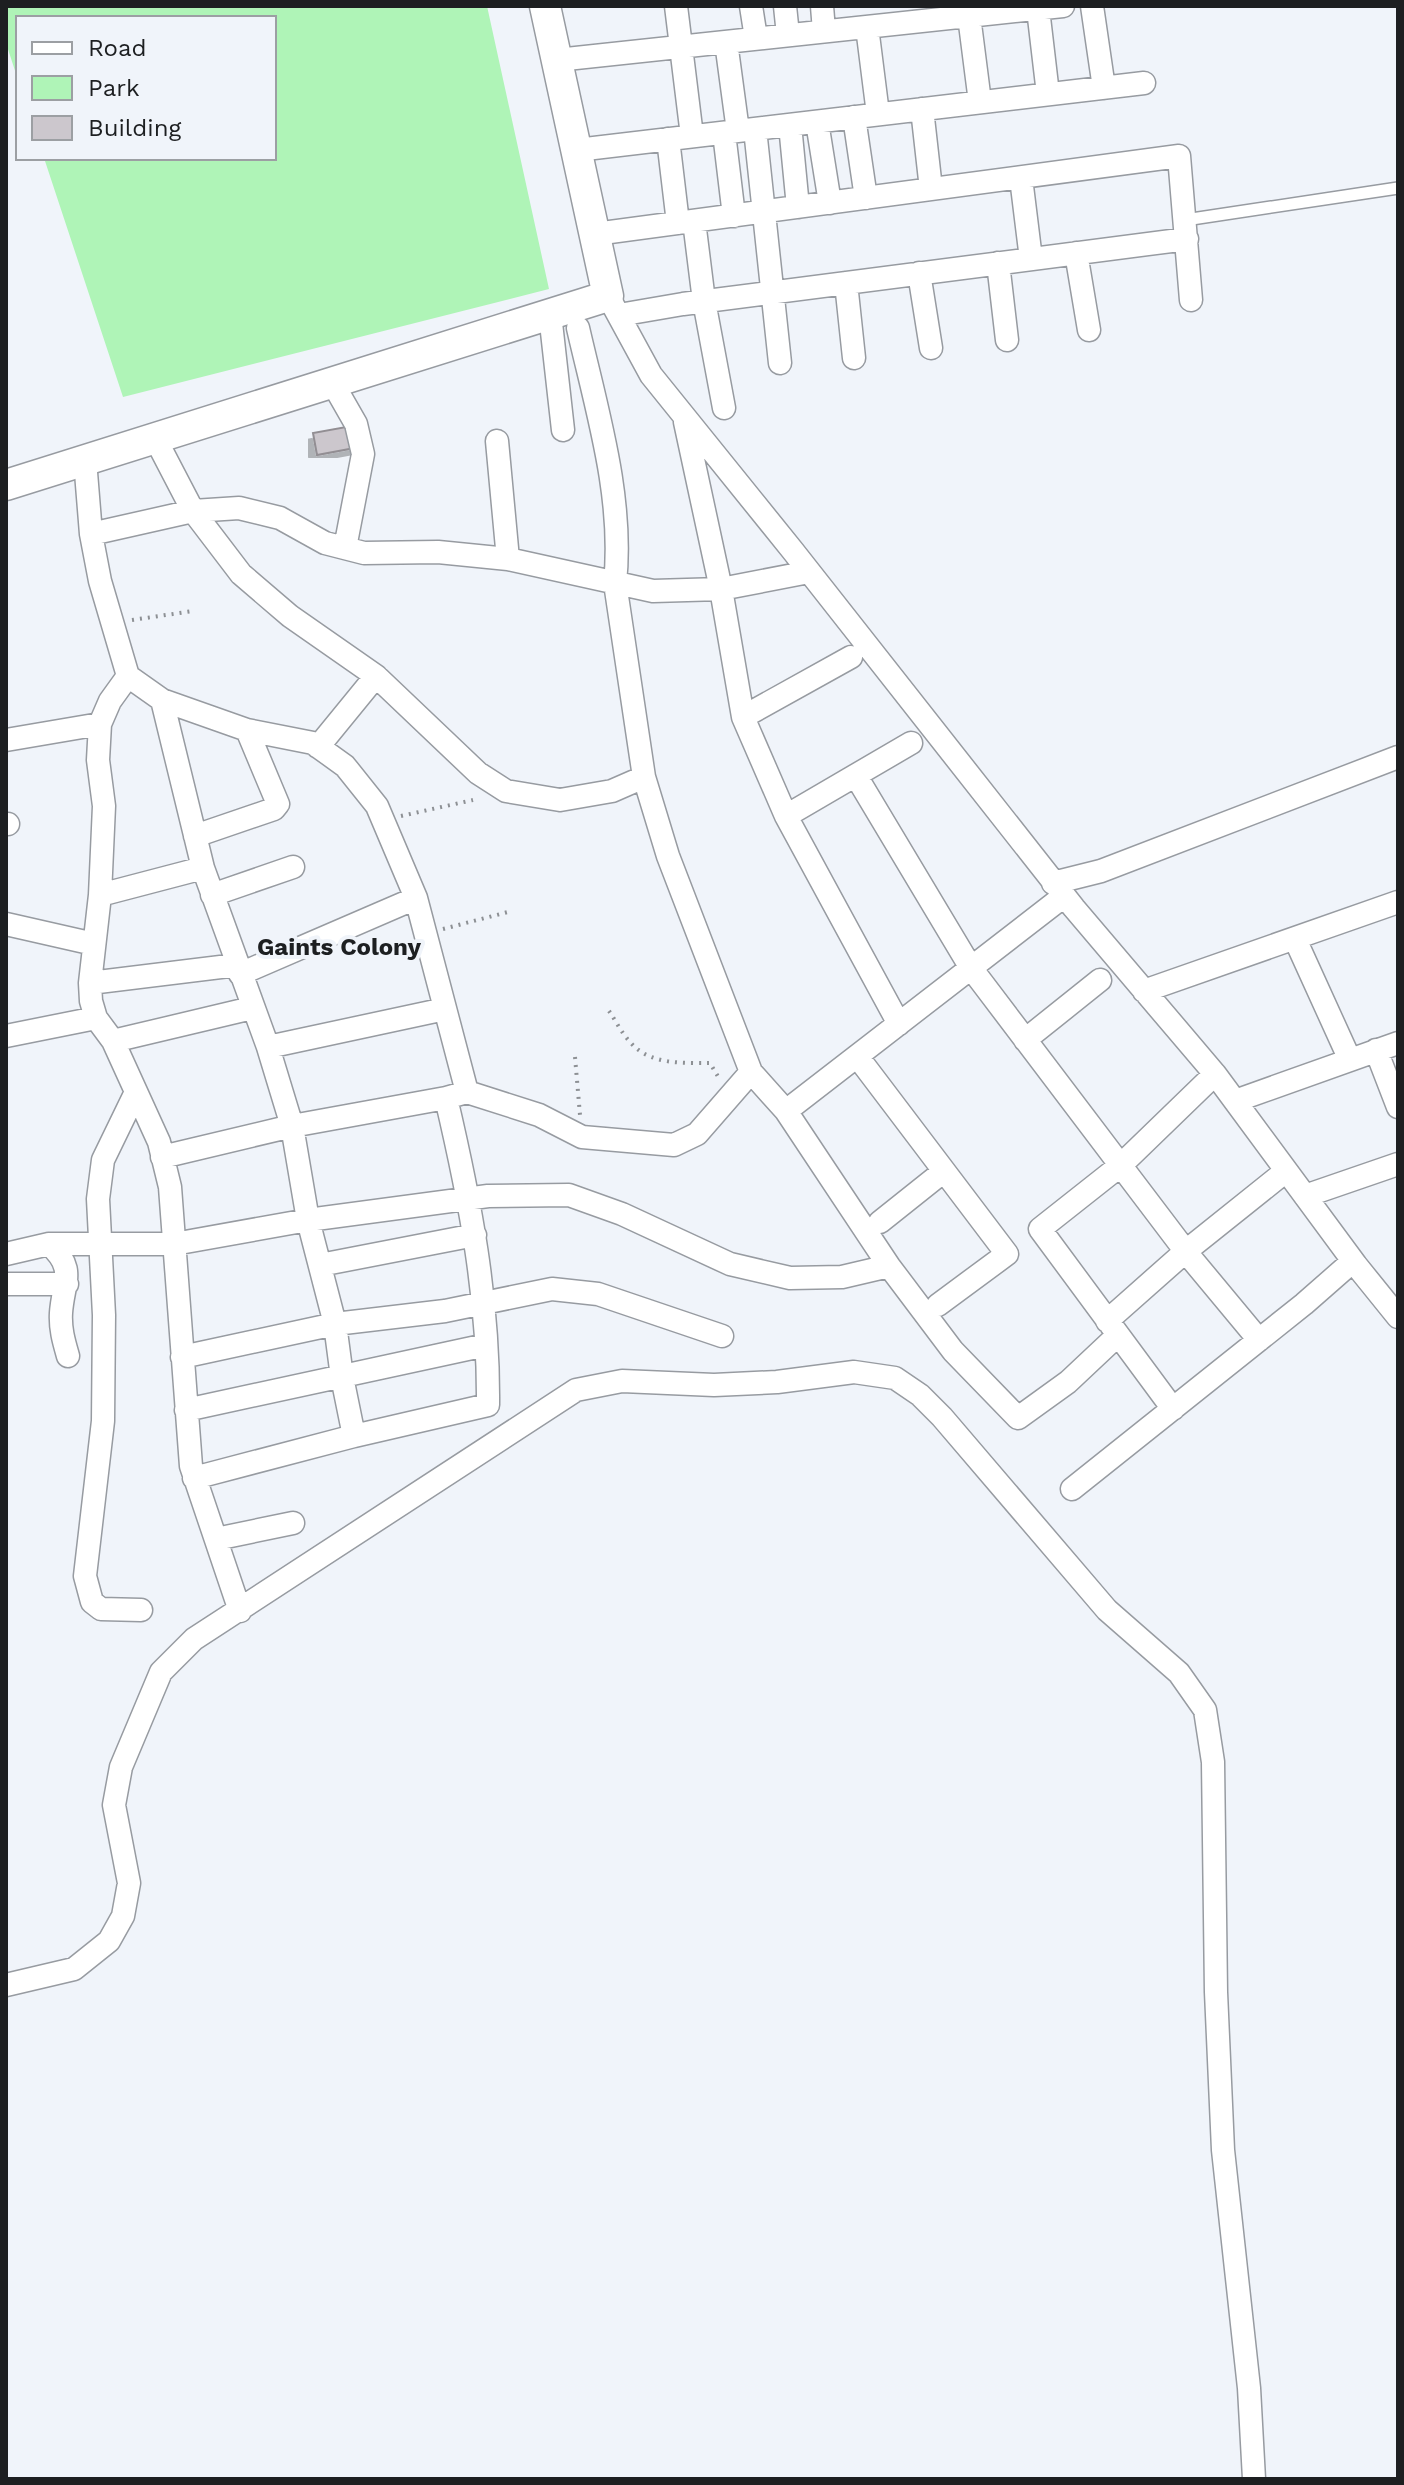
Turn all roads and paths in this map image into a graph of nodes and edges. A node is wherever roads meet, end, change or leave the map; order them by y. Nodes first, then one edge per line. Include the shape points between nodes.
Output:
1 (545, 6) edge
2 (676, 6) edge
3 (751, 6) edge
4 (785, 6) edge
5 (822, 6) edge
6 (1092, 6) edge
7 (1046, 7) edge
8 (969, 16) junction
9 (867, 27) junction
10 (824, 31) junction
11 (788, 35) junction
12 (756, 38) junction
13 (726, 42) junction
14 (681, 47) junction
15 (557, 60) junction
16 (1144, 83) dead end
17 (1104, 88) junction
18 (1048, 94) junction
19 (980, 102) junction
20 (922, 109) junction
21 (878, 114) junction
22 (854, 117) junction
23 (817, 122) junction
24 (790, 125) junction
25 (739, 131) junction
26 (692, 136) junction
27 (668, 139) junction
28 (577, 150) junction
29 (1021, 178) junction
30 (1398, 188) edge
31 (931, 189) junction
32 (866, 198) junction
33 (830, 203) junction
34 (798, 207) junction
35 (763, 212) junction
36 (734, 216) junction
37 (686, 222) junction
38 (1186, 229) junction
39 (595, 234) junction
40 (1076, 253) junction
41 (1031, 259) junction
42 (998, 263) junction
43 (919, 273) junction
44 (846, 283) junction
45 (773, 292) junction
46 (1191, 300) dead end
47 (704, 301) junction
48 (614, 306) junction
49 (550, 314) junction
50 (578, 328) dead end
51 (1089, 330) dead end
52 (1007, 340) dead end
53 (931, 348) dead end
54 (854, 358) dead end
55 (780, 363) dead end
56 (332, 382) junction
57 (724, 408) dead end
58 (684, 416) junction
59 (563, 430) dead end
60 (155, 438) junction
61 (497, 441) dead end
62 (85, 460) junction
63 (6, 485) edge
64 (193, 511) junction
65 (91, 534) junction
66 (345, 548) junction
67 (508, 559) junction
68 (809, 572) junction
69 (615, 583) junction
70 (721, 589) junction
71 (193, 611) dead end
72 (111, 624) junction
73 (851, 657) dead end
74 (128, 676) junction
75 (376, 676) junction
76 (162, 700) junction
77 (743, 717) junction
78 (100, 724) junction
79 (247, 730) junction
80 (6, 740) edge
81 (911, 743) dead end
82 (318, 747) junction
83 (1398, 757) edge
84 (856, 776) junction
85 (644, 777) junction
86 (473, 800) dead end
87 (786, 816) junction
88 (383, 820) junction
89 (195, 836) junction
90 (293, 867) dead end
91 (203, 868) junction
92 (1058, 889) junction
93 (100, 895) junction
94 (212, 895) junction
95 (416, 898) junction
96 (1398, 902) edge
97 (508, 912) dead end
98 (6, 924) edge
99 (425, 933) junction
100 (1295, 939) junction
101 (94, 944) junction
102 (971, 968) junction
103 (239, 970) junction
104 (1100, 980) dead end
105 (90, 983) junction
106 (1144, 991) junction
107 (252, 1008) junction
108 (445, 1009) junction
109 (609, 1011) dead end
110 (96, 1018) junction
111 (899, 1024) junction
112 (1025, 1040) junction
113 (7, 1041) edge
114 (113, 1041) junction
115 (1398, 1043) edge
116 (268, 1047) junction
117 (1376, 1050) junction
118 (857, 1056) junction
119 (575, 1057) dead end
120 (1350, 1060) junction
121 (751, 1072) junction
122 (1215, 1074) junction
123 (136, 1092) junction
124 (456, 1095) junction
125 (729, 1096) junction
126 (1235, 1101) junction
127 (1398, 1107) edge
128 (786, 1111) junction
129 (292, 1126) junction
130 (582, 1137) junction
131 (162, 1157) junction
132 (1398, 1164) edge
133 (1121, 1165) junction
134 (944, 1171) junction
135 (1286, 1171) junction
136 (1305, 1196) junction
137 (470, 1198) junction
138 (308, 1220) junction
139 (880, 1222) dead end
140 (475, 1235) junction
141 (49, 1244) junction
142 (100, 1244) junction
143 (174, 1244) junction
144 (1186, 1251) junction
145 (6, 1254) edge
146 (1353, 1261) junction
147 (320, 1265) junction
148 (889, 1266) junction
149 (6, 1284) edge
150 (67, 1284) junction
151 (484, 1303) junction
152 (938, 1305) dead end
153 (1398, 1317) edge
154 (335, 1324) junction
155 (1112, 1328) junction
156 (722, 1336) dead end
157 (1259, 1340) junction
158 (486, 1345) junction
159 (68, 1356) dead end
160 (182, 1357) junction
161 (342, 1377) junction
162 (1173, 1409) junction
163 (186, 1410) junction
164 (354, 1436) junction
165 (194, 1478) junction
166 (1072, 1489) dead end
167 (293, 1523) dead end
168 (216, 1539) junction
169 (141, 1610) dead end
170 (240, 1611) junction
171 (6, 1985) edge
172 (1254, 2479) edge

1 - 15 street
2 - 14 street
3 - 12 street
4 - 11 street
5 - 10 street
6 - 17 street
7 - 8 street
7 - 18 street
8 - 9 street
8 - 19 street
9 - 10 street
9 - 21 street
10 - 11 street
11 - 12 street
12 - 13 street
13 - 14 street
13 - 25 street
14 - 15 street
14 - 26 street
15 - 28 street
16 - 17 street
17 - 18 street
18 - 19 street
19 - 20 street
20 - 21 street
20 - 31 street
21 - 22 street
22 - 23 street
22 - 32 street
23 - 24 street
23 - 33 street
24 - 25 street
24 - 34 street
25 - 26 street
25 - 35 street
25 - 36 street
26 - 27 street
27 - 28 street
27 - 37 street
28 - 39 street
29 - 31 street
29 - 38 street via 1179,156
29 - 41 street
30 - 38 lane
31 - 32 street
32 - 33 street
33 - 34 street
34 - 35 street
35 - 36 street
35 - 45 street
36 - 37 street
37 - 39 street
37 - 47 street
38 - 40 street
38 - 46 street
39 - 48 street
40 - 41 street
40 - 51 street
41 - 42 street
42 - 43 street
42 - 52 street
43 - 44 street
43 - 53 street
44 - 45 street
44 - 54 street
45 - 47 street
45 - 55 street
47 - 48 street
47 - 57 street
48 - 49 street
48 - 58 street via 651,375
49 - 56 street
49 - 59 street
50 - 69 street via 617,517
56 - 60 street
56 - 66 street via 356,424 363,454
58 - 68 street
58 - 70 street
60 - 62 street
60 - 64 street
61 - 67 street
62 - 63 street
62 - 65 street
64 - 65 street
64 - 66 street via 239,508 280,518
64 - 75 street via 241,574
65 - 72 street
66 - 67 street
67 - 69 street
68 - 70 street
68 - 92 street
69 - 70 street via 653,591
69 - 85 street
70 - 77 street
71 - 72 path
72 - 74 street
73 - 77 street
74 - 76 street
74 - 78 street
75 - 82 street
75 - 85 street via 478,773 506,791 560,800 612,791
76 - 79 street
76 - 89 street
77 - 87 street
78 - 80 street
78 - 93 street
79 - 82 street
79 - 89 street via 278,804
81 - 84 street
82 - 88 street via 345,766
83 - 92 street
84 - 87 street
84 - 102 street
85 - 121 street via 668,856
86 - 88 path
87 - 111 street
88 - 95 street
89 - 91 street
90 - 94 street
91 - 93 street
91 - 94 street
92 - 102 street
92 - 106 street
93 - 101 street
94 - 103 street
95 - 99 street
95 - 103 street
96 - 100 street
97 - 99 path
98 - 101 street
99 - 108 street
100 - 106 street
100 - 120 street
101 - 105 street
102 - 111 street
102 - 112 street
103 - 105 street
103 - 107 street
104 - 112 street
105 - 110 street
106 - 122 street
107 - 114 street
107 - 116 street
108 - 116 street
108 - 124 street
109 - 125 path via 642,1053 658,1060 710,1063
110 - 113 street
110 - 114 street
111 - 118 street
112 - 133 street
114 - 123 street
115 - 117 street
116 - 129 street
117 - 120 street
117 - 127 street
118 - 128 street
118 - 134 street
119 - 130 path
120 - 126 street
121 - 125 street
121 - 128 street
122 - 126 street
122 - 133 street
123 - 131 street
123 - 142 street via 103,1160
124 - 129 street
124 - 130 street via 539,1115
124 - 137 street
125 - 130 street via 697,1134 674,1145
126 - 135 street
128 - 148 street
129 - 131 street
129 - 138 street
131 - 143 street
132 - 136 street
133 - 144 street
133 - 155 street via 1040,1229
134 - 139 street
134 - 152 street via 1007,1254
135 - 136 street
135 - 144 street
136 - 146 street
137 - 138 street
137 - 140 street
137 - 148 street via 569,1195 730,1264 790,1278 842,1277
138 - 143 street
138 - 147 street
140 - 147 street
140 - 151 street
141 - 142 street
141 - 145 street
141 - 150 street via 62,1255
142 - 143 street
142 - 169 street via 103,1421 85,1576 92,1602 101,1609
143 - 160 street
144 - 155 street
144 - 157 street
146 - 153 street
146 - 157 street
147 - 154 street
148 - 155 street via 953,1351 1018,1418 1068,1382
149 - 150 street
150 - 159 street via 61,1332
151 - 154 street
151 - 156 street via 552,1289 598,1294
151 - 158 street
154 - 160 street
154 - 161 street
155 - 162 street
157 - 162 street
158 - 161 street
158 - 164 street via 488,1405
160 - 163 street
161 - 163 street
161 - 164 street
162 - 166 street
163 - 165 street
164 - 165 street
165 - 168 street
167 - 168 street
168 - 170 street
170 - 171 street via 194,1639 161,1672 136,1728 114,1805 129,1883 123,1916 109,1941 74,1969
170 - 172 street via 576,1390 622,1381 714,1385 854,1372 895,1378 920,1395 1107,1610 1179,1673 1205,1710 1213,1762 1223,2150

